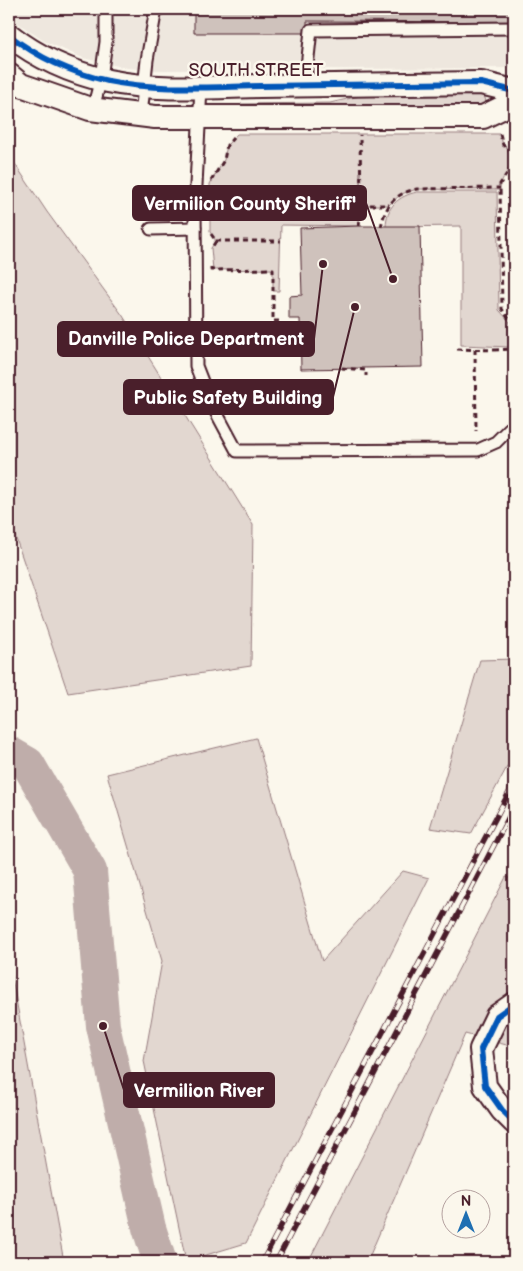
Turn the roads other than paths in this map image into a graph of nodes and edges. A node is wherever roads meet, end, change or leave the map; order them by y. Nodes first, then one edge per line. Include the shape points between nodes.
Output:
1 (106, 9) edge
2 (156, 9) edge
3 (514, 28) edge
4 (9, 35) edge
5 (9, 75) edge
6 (101, 78) junction
7 (144, 85) junction
8 (305, 85) junction
9 (201, 87) junction
10 (514, 91) edge
11 (514, 102) edge
12 (93, 109) junction
13 (141, 115) junction
14 (199, 117) junction
15 (195, 228) junction
16 (151, 229) dead end
17 (514, 424) edge
18 (514, 1004) edge
19 (514, 1122) edge

1 - 6 lane
2 - 7 lane
3 - 8 lane via 311,30
4 - 6 street, SOUTH STREET via 28,49 63,66
5 - 12 street via 21,84
6 - 7 street, SOUTH STREET
6 - 12 lane
7 - 9 street, SOUTH STREET
7 - 13 lane
8 - 9 street, SOUTH STREET
8 - 10 street, SOUTH STREET via 481,83
9 - 14 lane
11 - 14 street via 483,117
12 - 13 street
13 - 14 street
14 - 15 lane
15 - 16 lane
15 - 17 lane via 196,366 208,397 237,451 478,450 496,442
18 - 19 street via 497,1016 481,1049 485,1086

